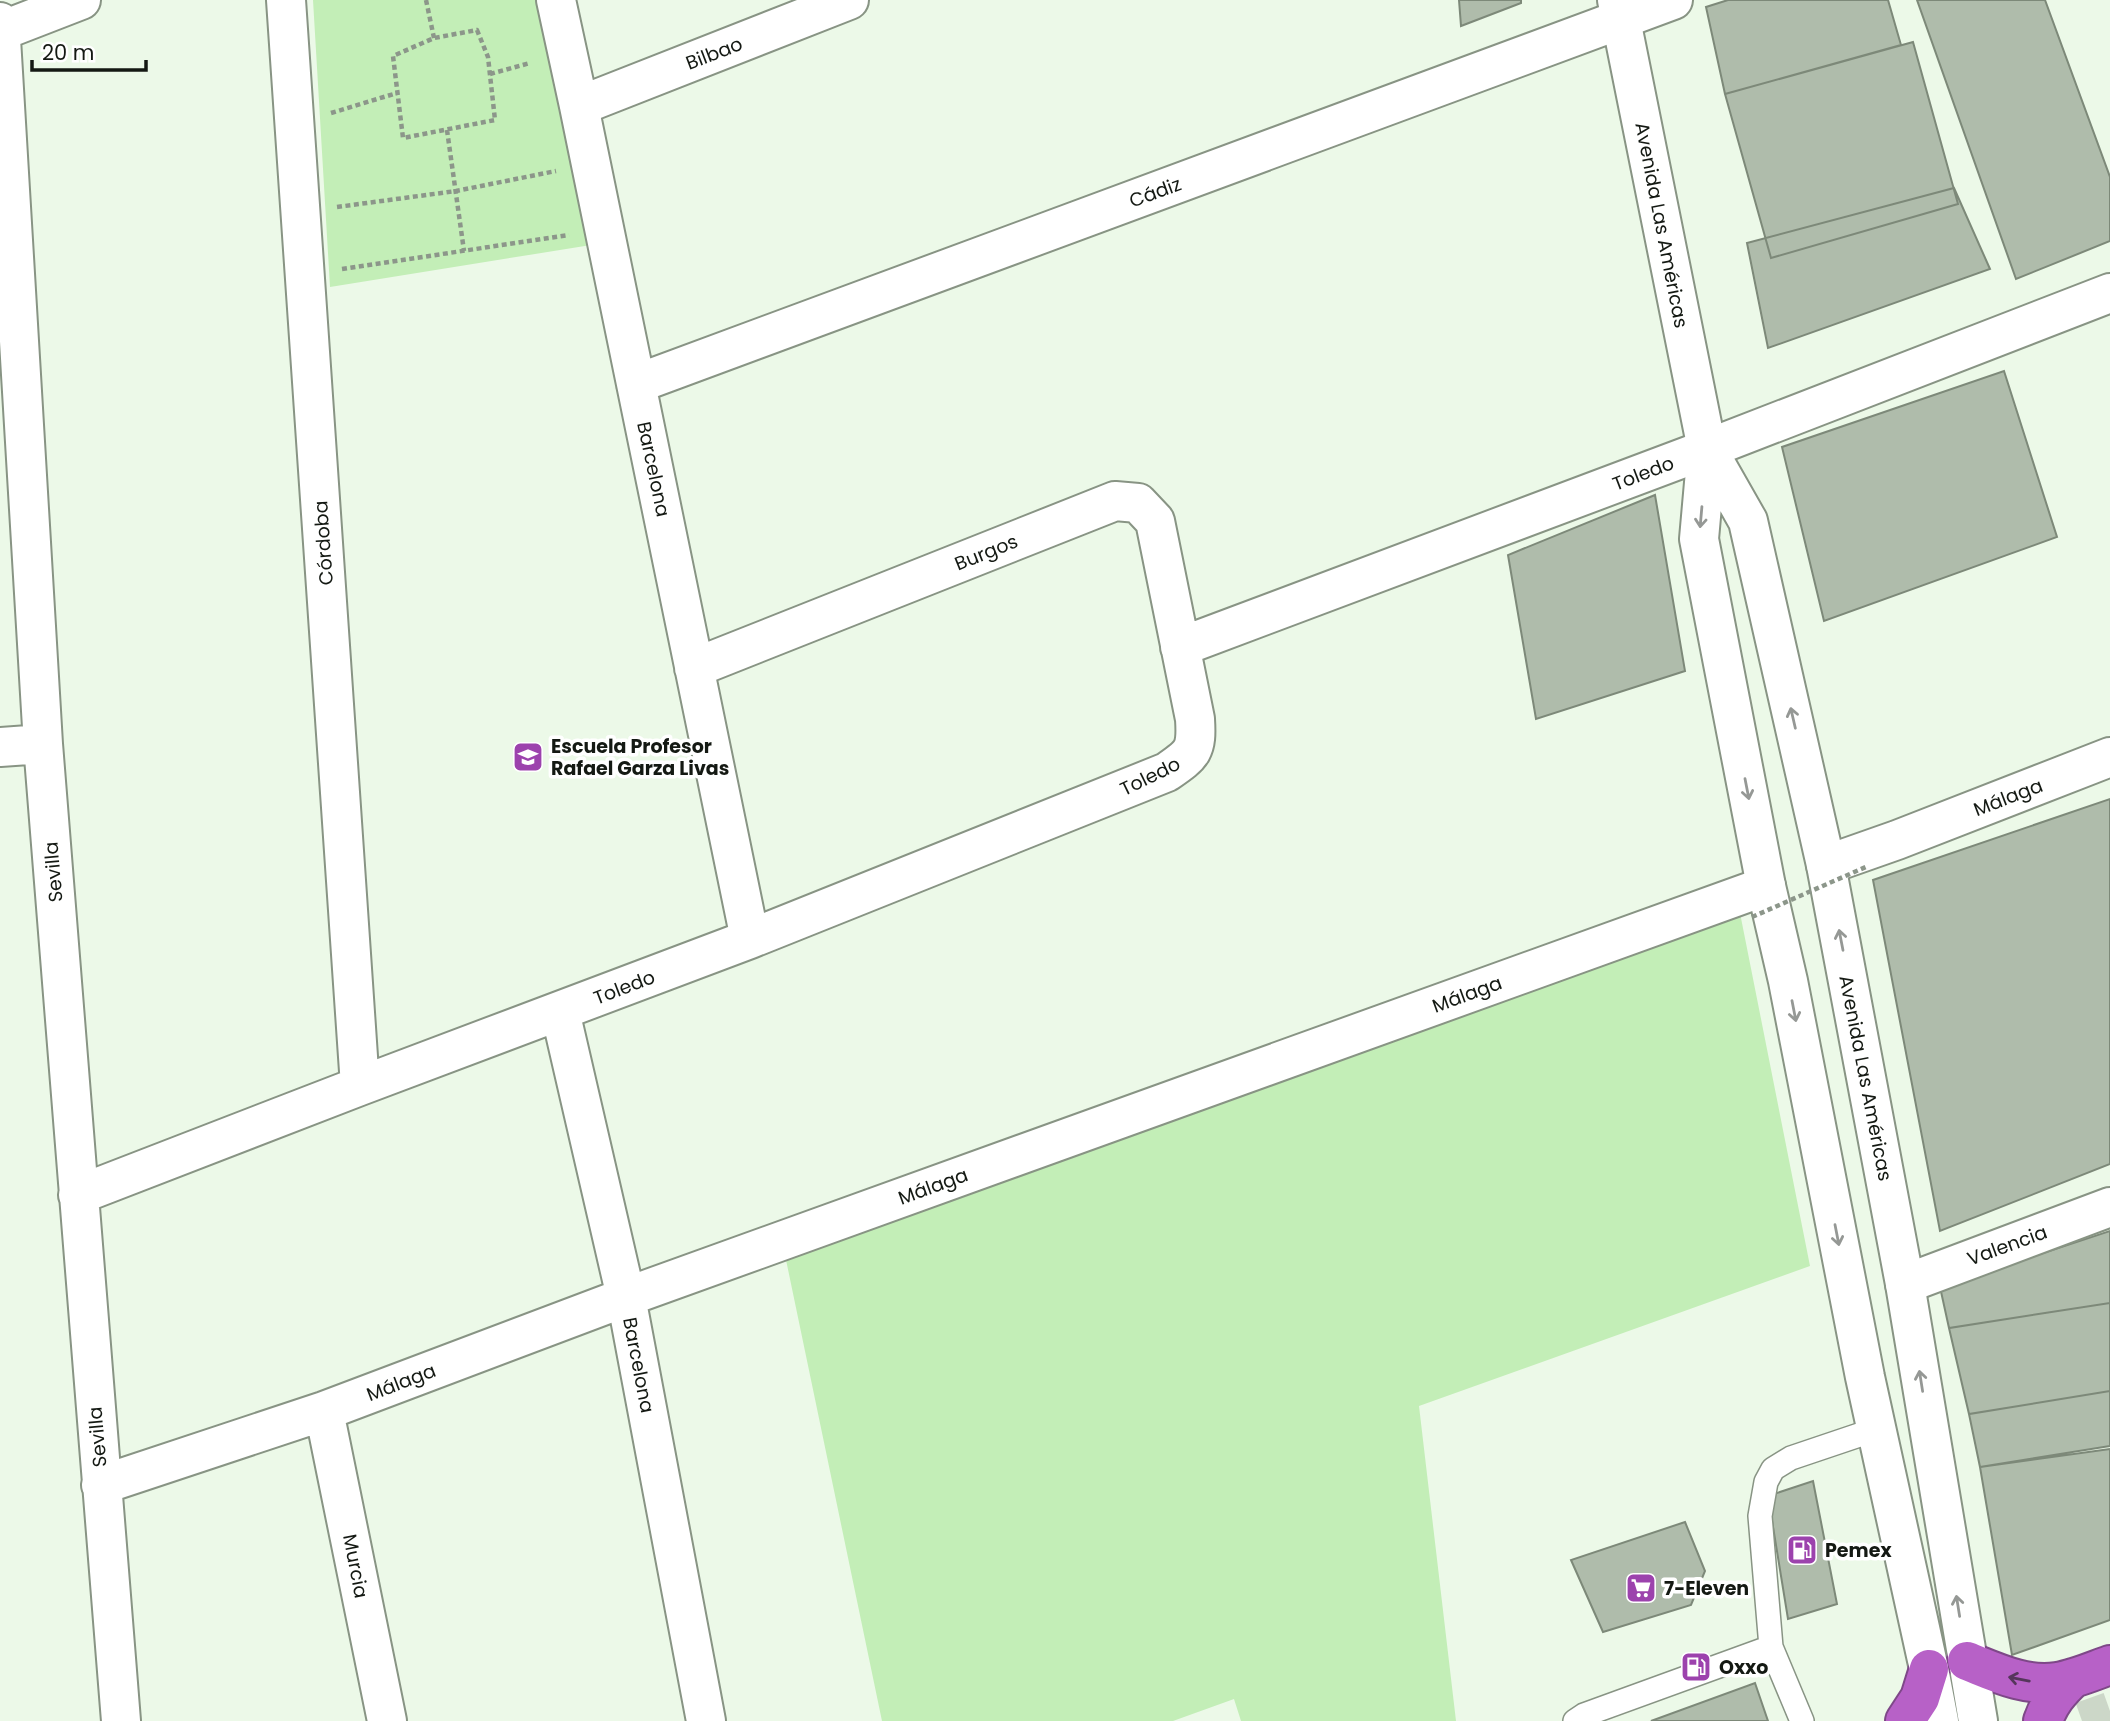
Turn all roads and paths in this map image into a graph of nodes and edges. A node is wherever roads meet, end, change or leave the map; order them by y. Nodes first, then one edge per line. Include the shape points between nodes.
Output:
1 (81, 0) edge
2 (286, 0) edge
3 (426, 0) edge
4 (556, 0) edge
5 (849, 0) edge
6 (1673, 0) edge
7 (1619, 10) edge
8 (0, 22) edge
9 (1, 32) edge
10 (434, 38) junction
11 (542, 60) dead end
12 (490, 74) junction
13 (397, 93) junction
14 (330, 100) dead end
15 (579, 106) junction
16 (446, 130) junction
17 (563, 170) dead end
18 (456, 191) junction
19 (336, 220) dead end
20 (576, 234) dead end
21 (464, 251) junction
22 (338, 257) dead end
23 (2110, 293) edge
24 (636, 384) junction
25 (1707, 449) junction
26 (1180, 647) junction
27 (694, 668) junction
28 (43, 744) junction
29 (0, 747) edge
30 (2110, 757) edge
31 (1826, 865) junction
32 (1868, 866) dead end
33 (1759, 901) junction
34 (750, 939) junction
35 (560, 1011) junction
36 (360, 1086) junction
37 (78, 1195) junction
38 (2110, 1207) edge
39 (1905, 1284) junction
40 (626, 1297) junction
41 (324, 1411) junction
42 (1877, 1429) junction
43 (101, 1485) junction
44 (1771, 1647) junction
45 (1967, 1661) junction
46 (2110, 1665) edge
47 (1930, 1669) junction
48 (2073, 1678) junction
49 (121, 1721) edge
50 (387, 1721) edge
51 (706, 1721) edge
52 (1575, 1721) edge
53 (1802, 1721) edge
54 (1905, 1721) edge
55 (1939, 1721) edge
56 (1978, 1721) edge
57 (2043, 1721) edge

1 - 9 street
2 - 36 street, Córdoba
3 - 10 path
4 - 15 street, Barcelona
5 - 15 street, Bilbao
6 - 7 street, Cádiz
7 - 24 street, Cádiz
7 - 25 street, Avenida Las Américas
8 - 9 street, Sevilla
9 - 28 street, Sevilla
10 - 12 path via 477,30
10 - 13 path via 393,56
11 - 12 path
12 - 16 path via 495,120
13 - 14 path via 331,113
13 - 16 path via 403,138
15 - 24 street, Barcelona
16 - 18 path
17 - 18 path
18 - 19 path via 336,207
18 - 21 path
20 - 21 path
21 - 22 path via 338,270
23 - 25 street, Toledo
24 - 27 street, Barcelona
25 - 26 street, Toledo
31 -> 25 street, Avenida Las Américas via 1748,521
25 -> 33 street, Avenida Las Américas via 1699,539
26 - 27 street, Burgos via 1155,521 1138,503 1115,501
26 - 34 street, Toledo via 1196,740 1188,757 1167,772
27 - 34 street, Barcelona
28 - 29 street
28 - 37 street, Sevilla
30 - 31 street, Málaga
39 -> 31 street, Avenida Las Américas
32 - 33 path, bridge
33 - 40 street, Málaga
33 -> 42 street, Avenida Las Américas via 1788,981
34 - 35 street, Toledo
35 - 36 street, Toledo
35 - 40 street, Barcelona
36 - 37 street, Toledo
37 - 43 street, Sevilla
38 - 39 street, Valencia
45 -> 39 street, Avenida Las Américas
40 - 41 street, Málaga
40 - 51 street, Barcelona
41 - 43 street, Málaga
41 - 50 street, Murcia
42 - 44 lane via 1791,1458 1773,1469 1766,1482 1760,1516
42 - 47 street, Avenida Las Américas
43 - 49 street, Sevilla
44 - 52 lane
44 - 53 lane
48 -> 45 highway via 2025,1681
45 - 56 street, Avenida Las Américas
46 - 48 highway
47 - 54 highway via 1920,1698
47 - 55 street, Avenida Las Américas
48 - 57 highway via 2058,1692

